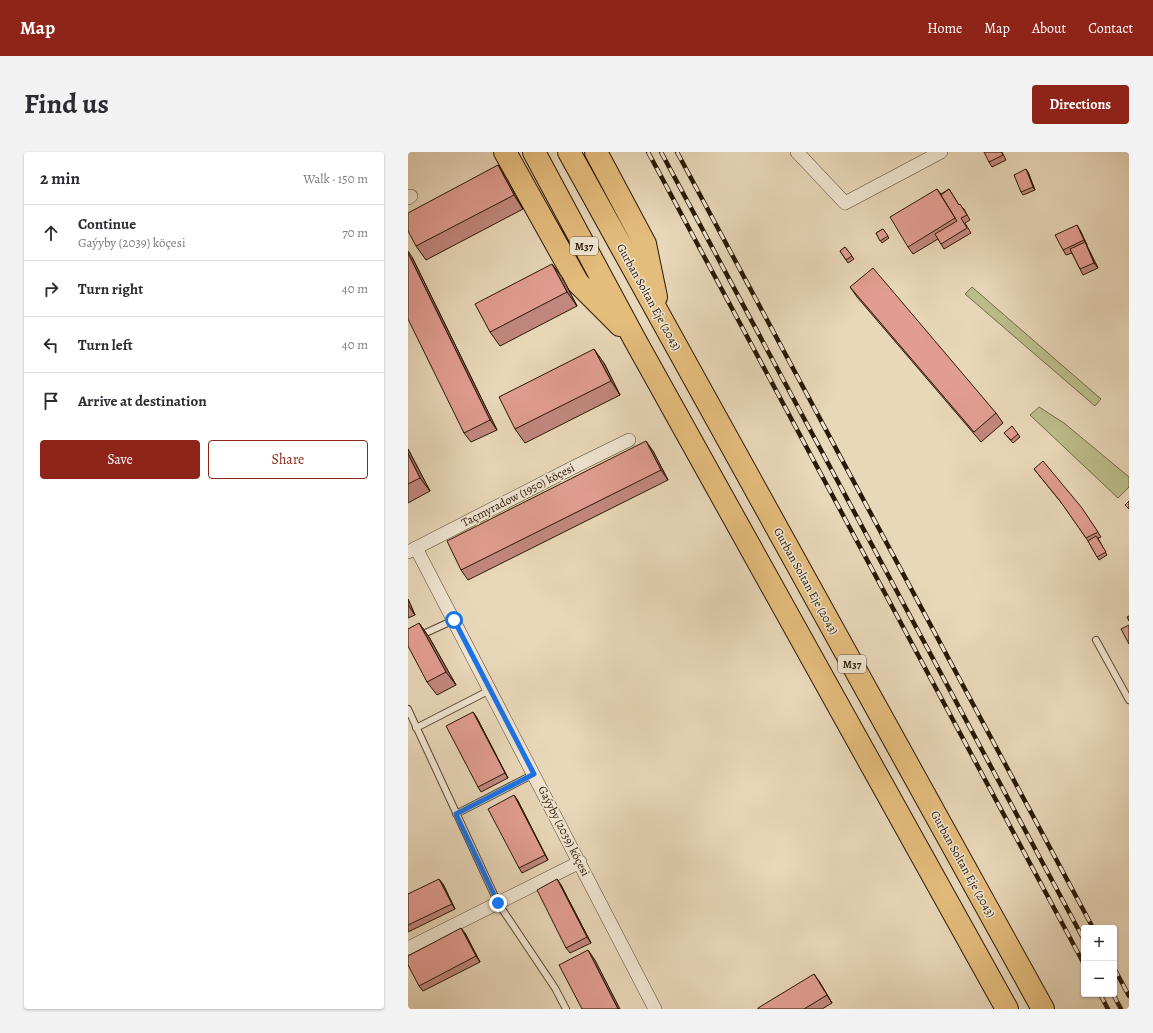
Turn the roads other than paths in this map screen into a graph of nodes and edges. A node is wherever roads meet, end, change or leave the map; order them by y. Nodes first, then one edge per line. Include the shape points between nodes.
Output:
1 (505, 152) edge
2 (534, 152) edge
3 (569, 152) edge
4 (596, 152) edge
5 (797, 152) edge
6 (941, 152) edge
7 (661, 319) junction
8 (635, 340) junction
9 (629, 440) dead end
10 (412, 550) edge
11 (454, 620) junction
12 (1096, 640) dead end
13 (408, 641) edge
14 (490, 690) junction
15 (1129, 700) edge
16 (408, 710) edge
17 (416, 728) junction
18 (534, 774) junction
19 (456, 814) junction
20 (580, 862) junction
21 (498, 903) junction
22 (408, 948) edge
23 (566, 1009) edge
24 (655, 1009) edge
25 (1007, 1009) edge
26 (1043, 1009) edge

1 - 8 highway via 578,283
2 - 8 highway, M37
3 - 7 highway, Gurban Soltan Eje (2043)
4 - 7 highway via 645,244
5 - 6 street via 845,203
7 - 26 highway, Gurban Soltan Eje (2043) / M37
8 - 25 highway, M37
9 - 10 street, Taçmyradow (1950) köçesi
10 - 11 street, Gaýyby (2039) köçesi
11 - 13 lane
11 - 14 street, Gaýyby (2039) köçesi
12 - 15 lane
14 - 17 lane
14 - 18 street, Gaýyby (2039) köçesi
16 - 17 lane
17 - 19 lane
18 - 19 lane
18 - 20 street, Gaýyby (2039) köçesi
19 - 21 lane
20 - 21 street
20 - 24 street, Gaýyby (2039) köçesi
21 - 22 street
21 - 23 lane via 555,988

